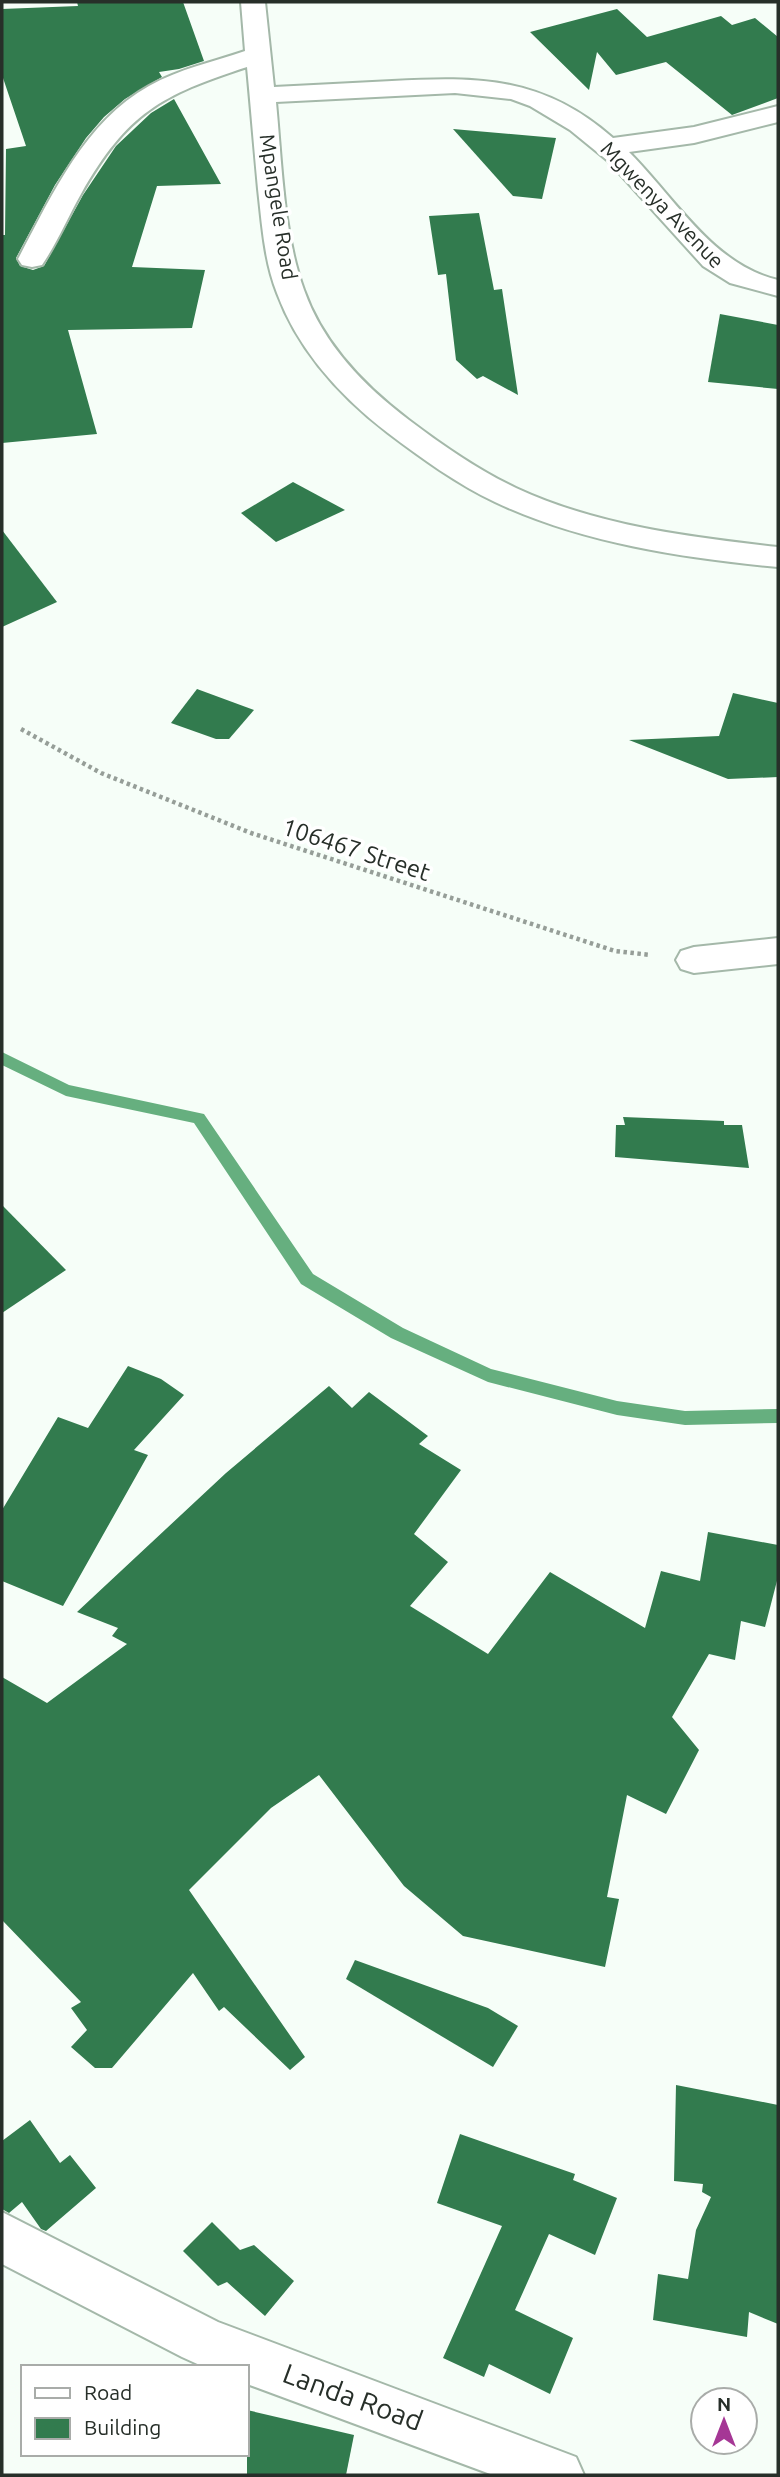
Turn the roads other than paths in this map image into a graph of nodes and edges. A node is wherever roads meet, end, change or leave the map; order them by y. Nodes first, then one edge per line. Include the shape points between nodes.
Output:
1 (253, 2) edge
2 (258, 55) junction
3 (263, 95) junction
4 (778, 114) edge
5 (608, 146) junction
6 (32, 259) dead end
7 (778, 288) edge
8 (778, 557) edge
9 (778, 951) edge
10 (694, 960) road end
11 (2, 2237) edge
12 (558, 2475) edge

1 - 2 street, Mpangele Road
2 - 3 street, Mpangele Road
2 - 6 street via 173,84 128,114 81,169
3 - 5 street, Mgwenya Avenue via 485,87 537,100
3 - 8 street, Mpangele Road via 287,280 307,327 363,397 418,442 513,499 626,533
4 - 5 street via 684,139
5 - 7 street, Mgwenya Avenue via 714,263 741,279
9 - 10 street
11 - 12 street, Landa Road via 144,2314 229,2352

